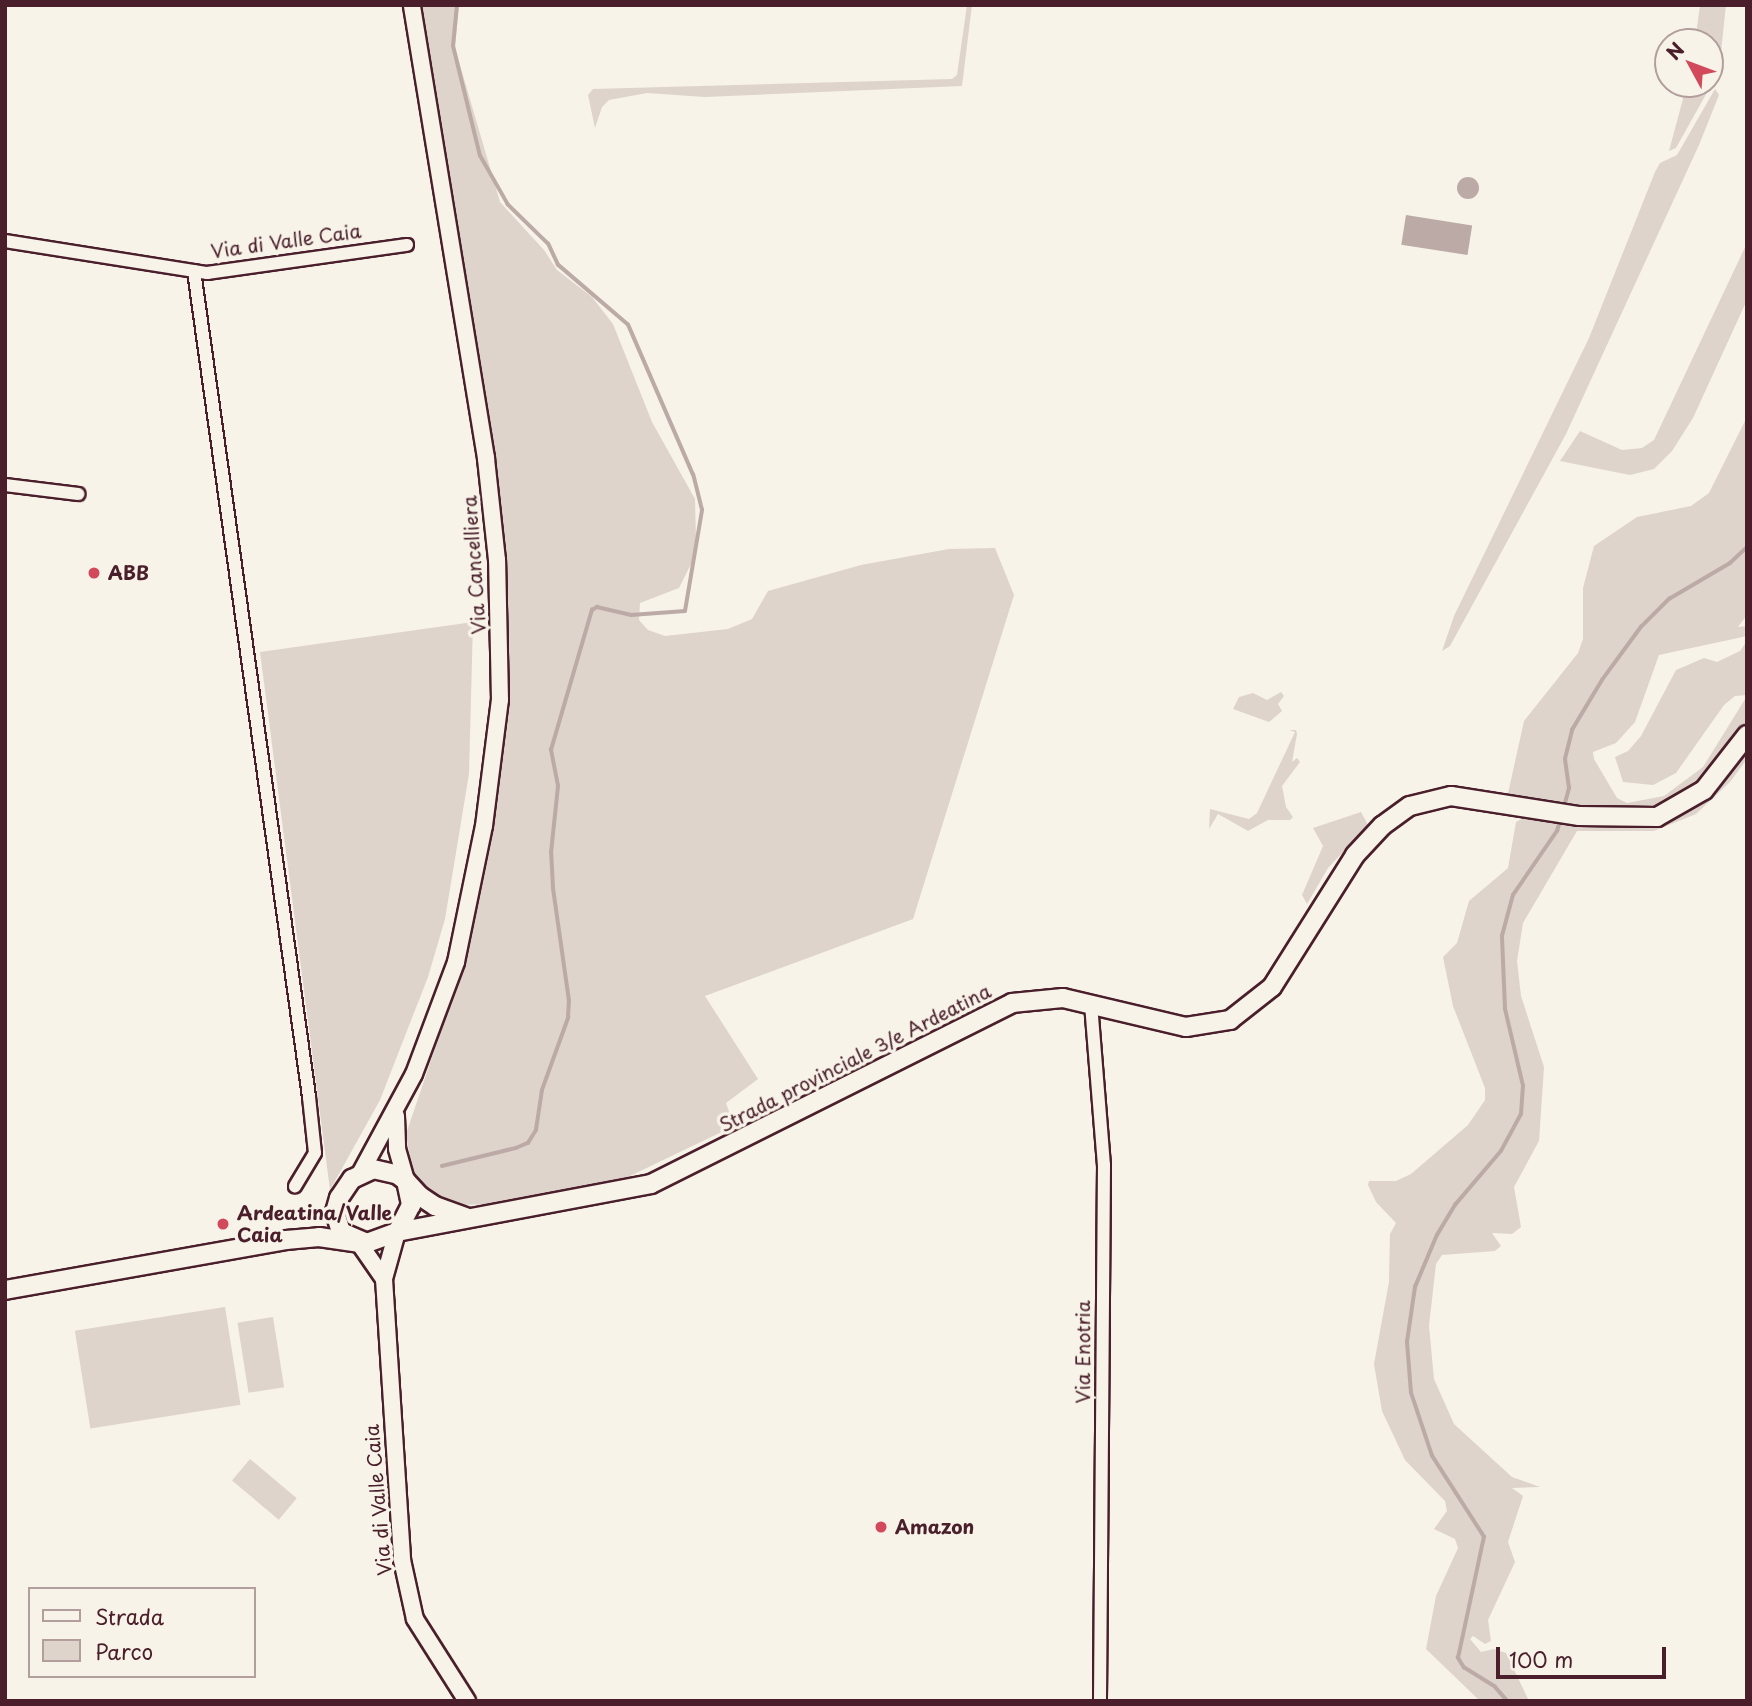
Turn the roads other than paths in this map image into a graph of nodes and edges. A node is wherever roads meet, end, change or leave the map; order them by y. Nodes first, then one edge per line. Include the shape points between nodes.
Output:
1 (412, 5) edge
2 (5, 241) edge
3 (407, 245) dead end
4 (194, 271) junction
5 (5, 485) edge
6 (78, 494) dead end
7 (1747, 735) edge
8 (1091, 1004) junction
9 (396, 1113) junction
10 (361, 1172) junction
11 (406, 1181) junction
12 (296, 1186) dead end
13 (335, 1206) junction
14 (473, 1218) junction
15 (397, 1232) junction
16 (286, 1240) junction
17 (359, 1243) junction
18 (384, 1279) junction
19 (5, 1290) edge
20 (467, 1701) edge
21 (1100, 1701) edge

1 - 9 street, Via Cancelliera via 486,458 500,654 492,775 466,923 446,995
2 - 4 street, Via di Valle Caia
3 - 4 street, Via di Valle Caia
4 - 12 street via 309,1097 315,1153
5 - 6 street
7 - 8 main road, Strada provinciale 3/e Ardeatina via 1709,784 1671,812 1643,819 1578,816 1442,796 1396,814 1369,838 1340,875 1277,982 1230,1020 1178,1026
8 - 14 main road, Strada provinciale 3/e Ardeatina via 1053,998 1006,1004 651,1184
8 - 21 street, Via Enotria via 1104,1165
9 - 10 street, Via Cancelliera
9 - 11 street, Via Cancelliera via 397,1149
10 - 11 main road via 388,1171
10 - 13 main road
11 - 14 main road via 435,1206
11 - 15 main road via 411,1205
13 - 16 main road via 314,1227
13 - 17 main road via 338,1227
14 - 15 main road, Strada provinciale 3/e Ardeatina
15 - 17 main road via 379,1242
15 - 18 street, Via di Valle Caia
16 - 17 main road via 319,1237
16 - 19 main road
17 - 18 street
18 - 20 street, Via di Valle Caia via 398,1525 407,1588 425,1638

